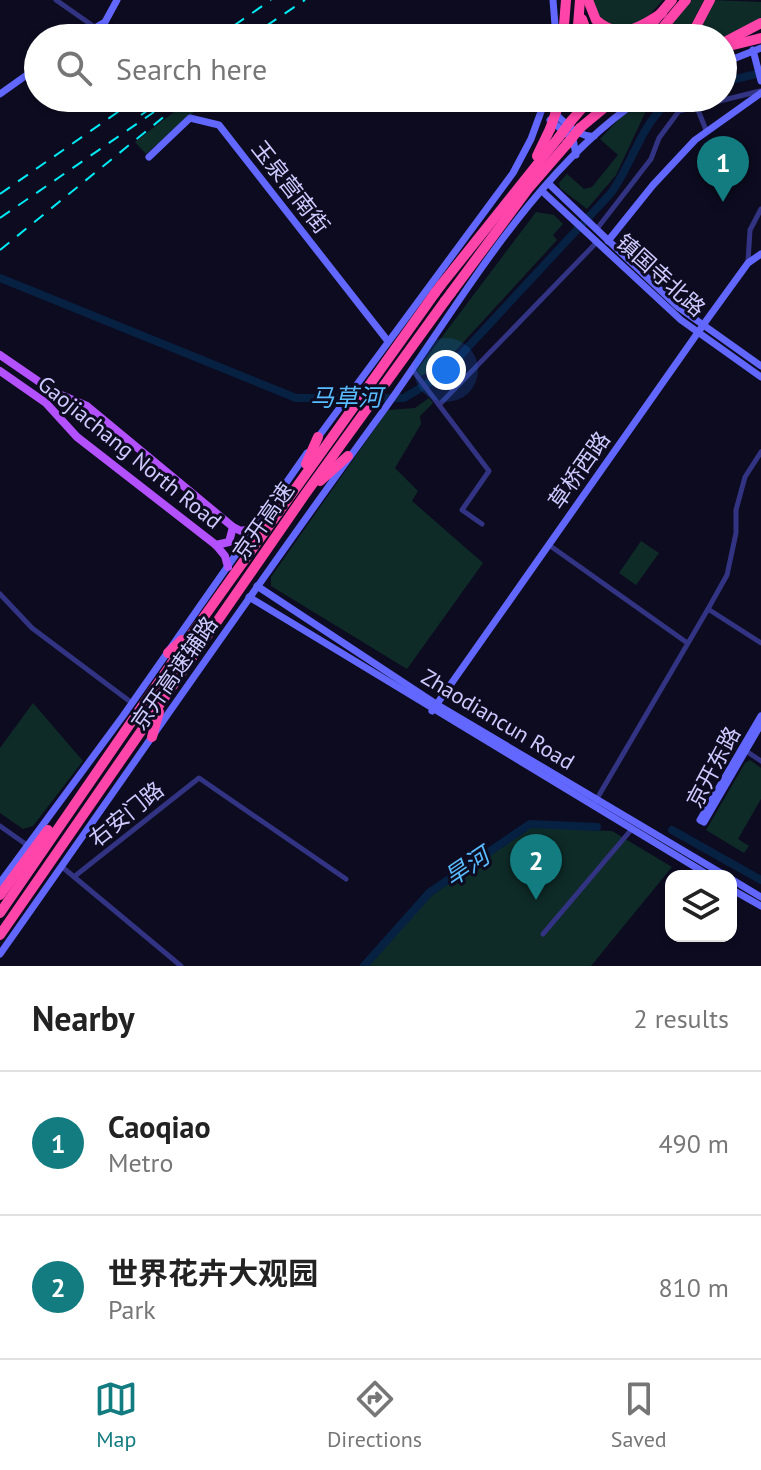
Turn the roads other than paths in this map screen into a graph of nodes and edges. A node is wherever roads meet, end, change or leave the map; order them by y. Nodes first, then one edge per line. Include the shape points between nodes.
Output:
1 (56, 0) edge
2 (117, 0) edge
3 (553, 0) edge
4 (566, 0) edge
5 (672, 0) edge
6 (686, 0) edge
7 (710, 0) edge
8 (583, 1) edge
9 (662, 13) junction
10 (761, 23) edge
11 (90, 24) edge
12 (102, 24) edge
13 (555, 24) edge
14 (564, 24) edge
15 (579, 24) edge
16 (582, 24) edge
17 (604, 24) edge
18 (646, 24) edge
19 (652, 24) edge
20 (666, 24) edge
21 (697, 24) edge
22 (737, 37) edge
23 (761, 38) edge
24 (737, 42) edge
25 (757, 49) edge
26 (737, 57) edge
27 (24, 77) edge
28 (761, 81) edge
29 (761, 92) edge
30 (0, 94) edge
31 (737, 97) edge
32 (737, 109) edge
33 (542, 112) edge
34 (555, 112) edge
35 (558, 112) edge
36 (583, 112) edge
37 (589, 112) edge
38 (595, 112) edge
39 (624, 112) edge
40 (680, 112) edge
41 (701, 112) edge
42 (732, 112) edge
43 (538, 122) junction
44 (575, 125) junction
45 (706, 130) junction
46 (594, 136) junction
47 (558, 137) junction
48 (576, 155) junction
49 (149, 157) dead end
50 (549, 184) junction
51 (543, 192) junction
52 (761, 209) edge
53 (576, 217) junction
54 (592, 231) junction
55 (608, 241) junction
56 (597, 242) junction
57 (761, 254) edge
58 (748, 263) junction
59 (435, 287) junction
60 (457, 304) junction
61 (700, 328) junction
62 (387, 340) junction
63 (0, 355) edge
64 (761, 366) edge
65 (412, 369) junction
66 (0, 371) edge
67 (761, 377) edge
68 (439, 405) junction
69 (318, 437) junction
70 (761, 452) edge
71 (348, 456) junction
72 (296, 486) junction
73 (306, 493) junction
74 (482, 524) dead end
75 (233, 527) junction
76 (255, 528) junction
77 (216, 545) junction
78 (549, 545) junction
79 (228, 567) junction
80 (257, 586) junction
81 (0, 594) edge
82 (249, 597) junction
83 (708, 609) junction
84 (196, 628) junction
85 (686, 642) junction
86 (761, 643) edge
87 (168, 653) junction
88 (132, 703) junction
89 (161, 705) junction
90 (434, 708) junction
91 (761, 716) edge
92 (761, 724) edge
93 (152, 737) junction
94 (744, 749) junction
95 (761, 761) edge
96 (83, 789) junction
97 (594, 803) junction
98 (0, 826) edge
99 (631, 830) junction
100 (27, 845) junction
101 (60, 865) junction
102 (700, 870) edge
103 (715, 870) edge
104 (75, 876) junction
105 (346, 879) dead end
106 (0, 883) edge
107 (737, 883) edge
108 (737, 892) edge
109 (0, 895) edge
110 (761, 897) edge
111 (761, 906) edge
112 (0, 913) edge
113 (543, 934) dead end
114 (3, 937) edge
115 (0, 954) edge
116 (181, 966) edge

1 - 11 street
2 - 12 street
3 - 13 street
4 - 14 highway
5 - 9 highway
6 - 20 highway
7 - 21 highway
8 - 15 highway
8 - 16 highway
8 - 17 highway
9 - 18 highway
9 - 19 highway
10 - 22 highway
23 - 24 highway
25 - 26 street
25 - 28 street
27 - 30 street
29 - 31 street
29 - 32 street
33 - 43 street
34 - 46 street via 583,136
35 - 47 highway, bridge
36 - 44 highway
37 - 44 highway
38 - 44 highway
39 - 46 street
40 - 54 street via 651,159
41 - 45 street
42 - 45 street
43 - 48 street via 549,120 573,139
43 - 59 street via 513,173
44 - 47 highway, bridge
45 - 55 street
46 - 48 street
47 - 59 highway, 京开高速
47 - 73 highway, 京开高速 via 528,189
48 - 50 street
49 - 62 street, 玉泉营南街 via 190,118 219,125
50 - 51 street
50 - 53 street, 镇国寺北路
51 - 53 street, 镇国寺北路
51 - 60 street
52 - 58 street via 750,230
53 - 54 street, 镇国寺北路
54 - 55 street, 镇国寺北路
54 - 56 street, 镇国寺北路
55 - 61 street, 镇国寺北路
56 - 61 street, 镇国寺北路
56 - 68 street
57 - 58 street, 草桥西路
58 - 61 street, 草桥西路
59 - 60 street
59 - 62 street
59 - 72 highway, 京开高速
60 - 65 street
61 - 64 street, 镇国寺北路
61 - 67 street, 镇国寺北路
61 - 78 street, 草桥西路
62 - 69 street, 京开高速辅路
63 - 75 main road, Gaojiachang North Road via 54,392 87,406
65 - 68 street
65 - 71 street, 京开高速辅路
66 - 77 main road, Gaojiachang North Road
68 - 74 street via 489,471 462,510
69 - 72 highway
69 - 76 street, 京开高速辅路
70 - 83 street via 745,477 727,575
71 - 73 highway
71 - 80 street, 京开高速辅路
72 - 84 highway, 京开高速
73 - 89 highway, 京开高速
75 - 76 main road, Gaojiachang North Road
75 - 77 main road via 229,542
76 - 79 street, 京开高速辅路
77 - 79 main road, Gaojiachang North Road
78 - 85 street
78 - 90 street, 草桥西路
79 - 87 street, 京开高速辅路
80 - 82 street, 京开高速辅路
80 - 90 street, Zhaodiancun Road
81 - 88 street via 32,628
82 - 90 street, Zhaodiancun Road
82 - 93 street, 京开高速辅路
83 - 85 street
83 - 86 street
84 - 87 highway
84 - 96 highway, 京开高速
85 - 97 street
87 - 88 street, 京开高速辅路
88 - 100 street, 京开高速辅路
89 - 93 highway
89 - 114 highway, 京开高速
90 - 97 street, Zhaodiancun Road
91 - 94 street, 京开东路
92 - 94 street, 京开东路
93 - 101 street, 京开高速辅路
94 - 94 street, 京开东路 via 700,820 704,822
94 - 95 street
96 - 109 highway
96 - 112 highway, 京开高速
97 - 99 street, Zhaodiancun Road
97 - 103 street, Zhaodiancun Road
98 - 100 street
99 - 102 street, Zhaodiancun Road
99 - 113 street
100 - 106 street, 京开高速辅路
101 - 104 street
101 - 114 street, 京开高速辅路
104 - 105 street, 右安门路 via 199,778
104 - 116 street
107 - 110 street
108 - 111 street
114 - 115 street, 京开高速辅路

